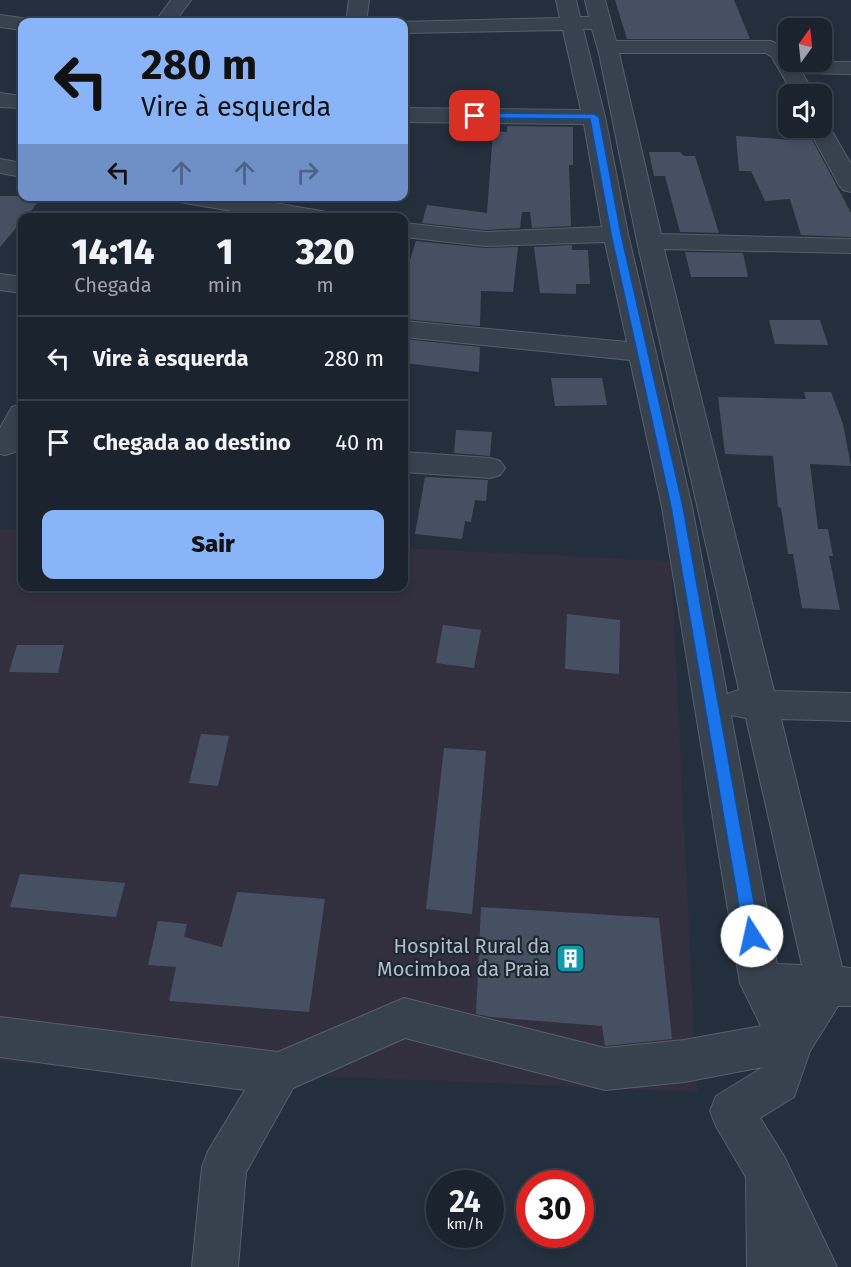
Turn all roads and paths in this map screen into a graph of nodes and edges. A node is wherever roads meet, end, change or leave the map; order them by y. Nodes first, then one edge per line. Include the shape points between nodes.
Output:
1 (181, 0) edge
2 (359, 0) edge
3 (569, 12) edge
4 (168, 18) edge
5 (357, 18) edge
6 (0, 21) edge
7 (18, 23) edge
8 (601, 23) edge
9 (408, 27) edge
10 (778, 52) edge
11 (832, 67) edge
12 (851, 68) edge
13 (0, 100) edge
14 (18, 102) edge
15 (408, 116) edge
16 (594, 117) junction
17 (832, 135) edge
18 (824, 138) edge
19 (851, 139) edge
20 (0, 166) edge
21 (18, 169) edge
22 (851, 185) edge
23 (216, 201) edge
24 (290, 213) edge
25 (408, 230) edge
26 (616, 234) junction
27 (649, 240) junction
28 (851, 246) edge
29 (0, 282) edge
30 (18, 284) edge
31 (408, 328) edge
32 (643, 352) junction
33 (18, 424) edge
34 (9, 445) edge
35 (408, 462) edge
36 (490, 468) dead end
37 (711, 704) junction
38 (759, 705) junction
39 (851, 707) edge
40 (760, 983) junction
41 (839, 987) edge
42 (0, 1037) edge
43 (792, 1041) junction
44 (278, 1073) junction
45 (768, 1172) junction
46 (215, 1267) edge
47 (770, 1267) edge
48 (814, 1267) edge

1 - 4 street
2 - 5 street
3 - 8 street
3 - 9 street
3 - 16 street
6 - 7 street
8 - 10 street via 763,45
8 - 27 street
11 - 12 street
13 - 14 street
15 - 16 street
16 - 26 street
17 - 19 street
18 - 22 street
20 - 21 street
23 - 24 street
25 - 26 street via 485,239
26 - 32 street
27 - 28 street
27 - 38 street
29 - 30 street
31 - 32 street
32 - 37 street via 677,507
33 - 34 street
35 - 36 street
37 - 38 street
37 - 40 street
38 - 39 street
38 - 41 street
40 - 41 street
40 - 43 street
41 - 43 street
42 - 44 street
43 - 44 street via 684,1061 605,1070 404,1018
43 - 45 street via 779,1082 731,1111
44 - 46 street via 224,1167
45 - 47 street
45 - 48 street

